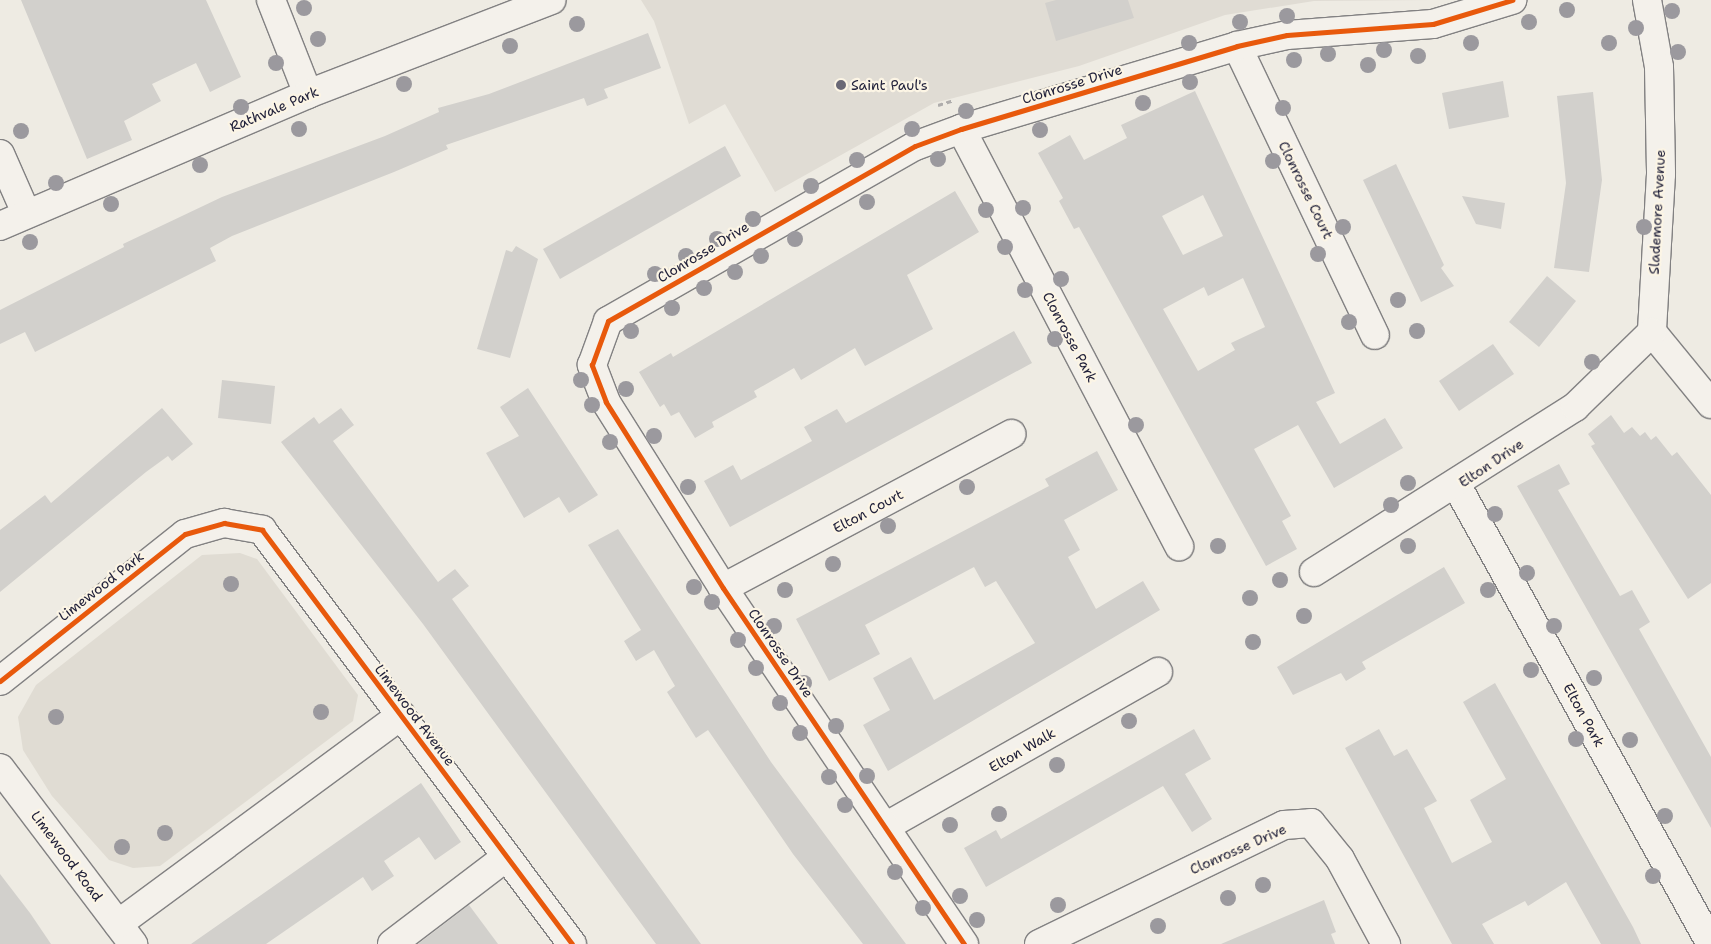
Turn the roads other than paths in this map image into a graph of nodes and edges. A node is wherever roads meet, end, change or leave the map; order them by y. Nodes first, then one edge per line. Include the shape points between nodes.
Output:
1 (271, 0) edge
2 (552, 0) edge
3 (1512, 0) edge
4 (1648, 0) edge
5 (1237, 46) junction
6 (308, 94) junction
7 (961, 129) junction
8 (0, 154) edge
9 (26, 214) junction
10 (0, 226) edge
11 (1652, 332) junction
12 (1375, 335) dead end
13 (1711, 404) edge
14 (1012, 434) dead end
15 (1457, 486) junction
16 (224, 523) joint
17 (1179, 546) dead end
18 (1314, 572) dead end
19 (723, 588) junction
20 (1158, 672) dead end
21 (0, 681) edge
22 (401, 715) junction
23 (0, 768) edge
24 (885, 827) junction
25 (506, 857) junction
26 (126, 934) edge
27 (392, 944) edge
28 (572, 944) edge
29 (964, 944) edge
30 (1039, 944) edge
31 (1386, 944) edge
32 (1711, 944) edge

1 - 6 street
2 - 6 street, Rathvale Park
3 - 5 street, Clonrosse Drive via 1433,24 1287,36
4 - 11 street, Slademore Avenue via 1659,67 1661,174
5 - 7 street, Clonrosse Drive
5 - 12 street, Clonrosse Court
6 - 9 street, Rathvale Park
7 - 17 street, Clonrosse Park
7 - 19 street, Clonrosse Drive via 915,146 608,321 592,365 606,402
8 - 9 street
9 - 10 street, Rathvale Park
11 - 13 street
11 - 15 street, Elton Drive via 1575,407
14 - 19 street, Elton Court
15 - 18 street, Elton Drive
15 - 32 street, Elton Park
16 - 21 street, Limewood Park via 185,534
16 - 22 street, Limewood Avenue via 262,530
19 - 24 street, Clonrosse Drive
20 - 24 street, Elton Walk
22 - 25 street, Limewood Avenue
22 - 26 street
23 - 26 street, Limewood Road
24 - 29 street, Clonrosse Drive
25 - 27 street
25 - 28 street, Limewood Avenue
30 - 31 street, Clonrosse Drive via 1284,825 1311,823 1340,859

